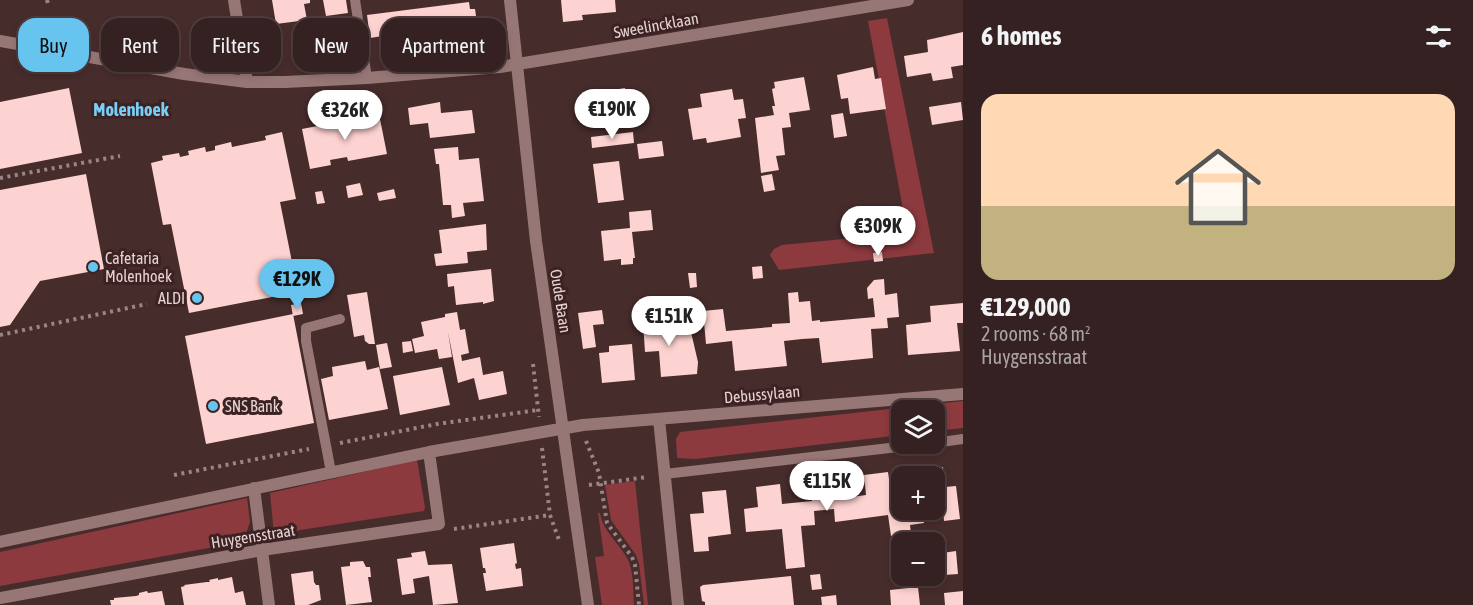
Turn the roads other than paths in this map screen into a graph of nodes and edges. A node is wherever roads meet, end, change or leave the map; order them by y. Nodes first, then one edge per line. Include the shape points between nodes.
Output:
1 (234, 0) edge
2 (355, 0) edge
3 (510, 0) edge
4 (908, 0) edge
5 (0, 41) edge
6 (517, 65) junction
7 (367, 78) junction
8 (247, 82) junction
9 (340, 319) dead end
10 (963, 394) edge
11 (659, 419) junction
12 (564, 429) junction
13 (963, 439) edge
14 (945, 441) edge
15 (891, 448) edge
16 (429, 452) junction
17 (331, 472) junction
18 (665, 474) junction
19 (254, 488) junction
20 (0, 542) edge
21 (262, 550) junction
22 (0, 598) edge
23 (269, 605) edge
24 (588, 605) edge
25 (678, 605) edge

1 - 8 street
2 - 7 lane
3 - 6 street, Oude Baan
4 - 6 street, Sweelincklaan
5 - 8 street, Sweelincklaan
6 - 7 street, Sweelincklaan
6 - 12 street, Oude Baan via 536,241
7 - 8 street, Sweelincklaan
9 - 17 lane via 306,328
10 - 11 street, Debussylaan
11 - 12 street, Debussylaan
11 - 18 street
12 - 16 street
12 - 24 street, Oude Baan
13 - 14 lane
15 - 18 lane
16 - 17 street
16 - 21 street, Huygensstraat via 439,524
17 - 19 street
18 - 25 street
19 - 20 street
19 - 21 street
21 - 22 street, Huygensstraat
21 - 23 street

